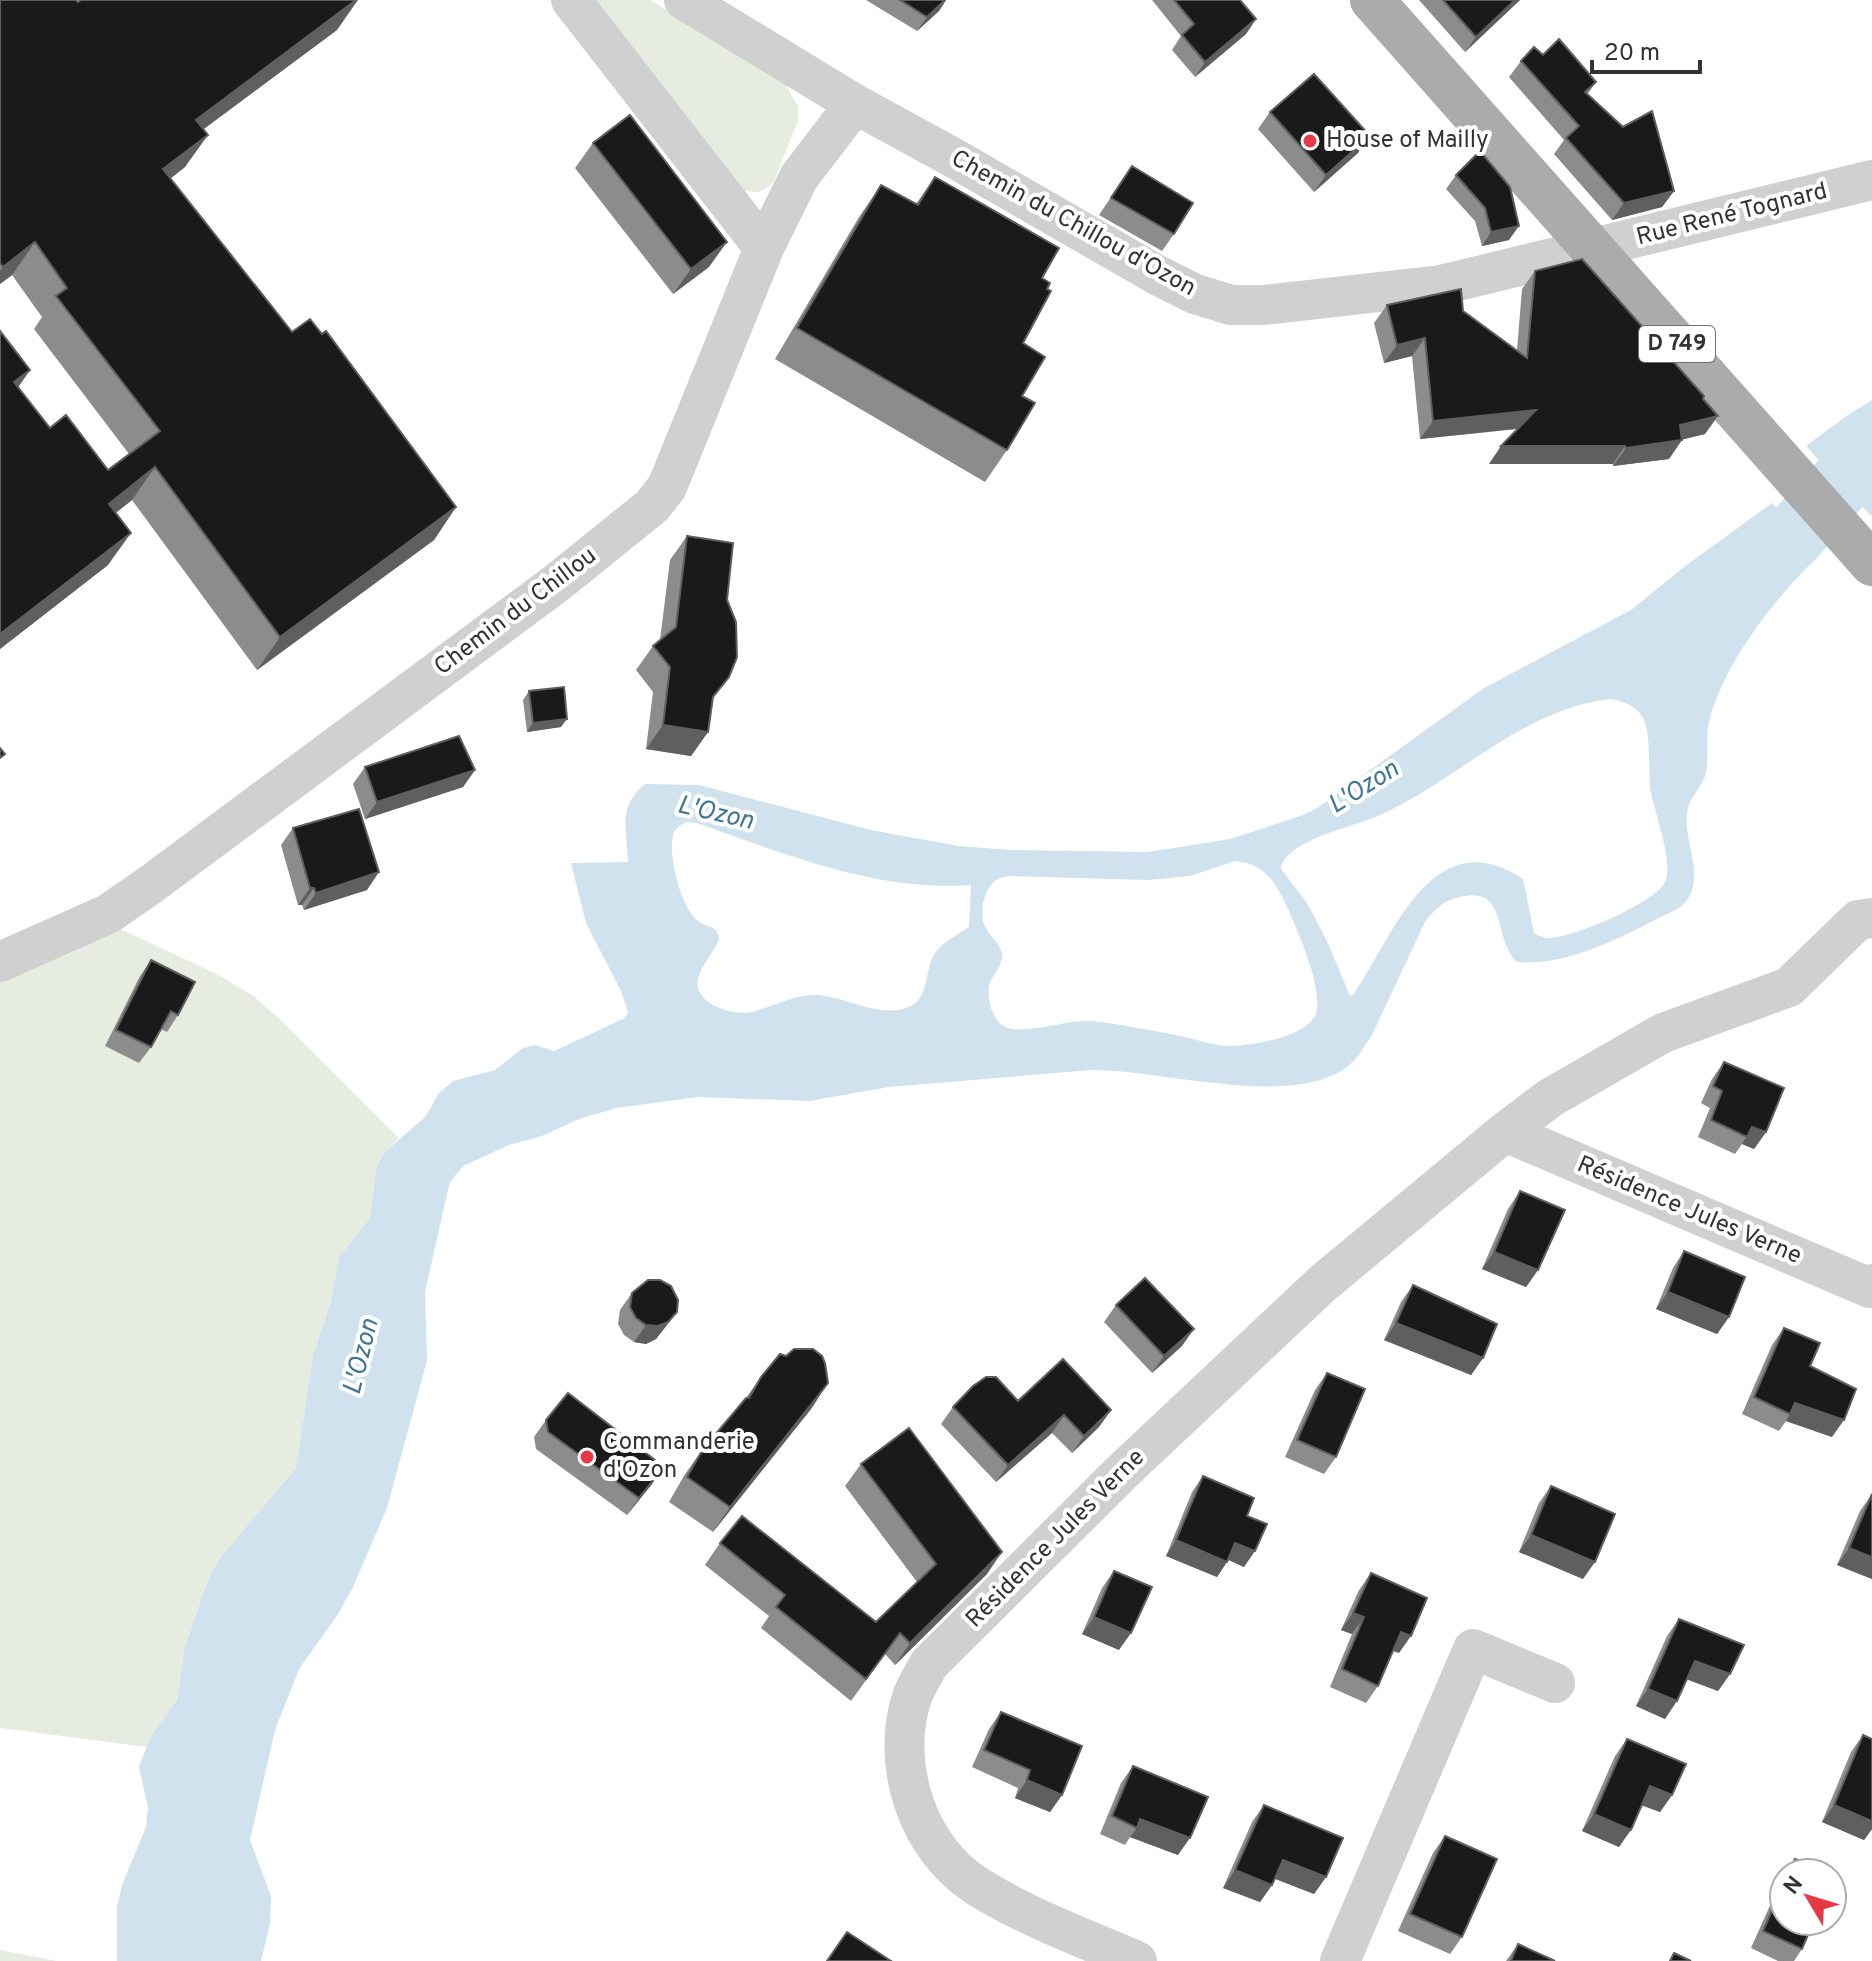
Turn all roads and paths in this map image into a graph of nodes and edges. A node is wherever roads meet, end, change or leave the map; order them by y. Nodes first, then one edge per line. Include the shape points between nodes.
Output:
1 (571, 0) edge
2 (684, 0) edge
3 (1372, 0) edge
4 (855, 104) junction
5 (1872, 180) edge
6 (764, 248) junction
7 (1593, 249) junction
8 (1871, 562) edge
9 (1872, 918) edge
10 (0, 962) edge
11 (1505, 1132) junction
12 (1872, 1284) edge
13 (1555, 1683) dead end
14 (1137, 1961) edge
15 (1340, 1961) edge

1 - 6 street
2 - 4 street, Chemin du Chillou d'Ozon
3 - 7 main road, D 749
4 - 6 street, Chemin du Chillou via 799,177
4 - 7 street, Chemin du Chillou d'Ozon via 1157,275 1231,305 1441,285
5 - 7 street, Rue René Tognard
6 - 10 street, Chemin du Chillou via 667,487 652,506 558,582 150,885 108,914
7 - 8 main road, D 749
9 - 11 street, Résidence Jules Verne via 1858,920 1789,987 1663,1033 1550,1098
11 - 12 street, Résidence Jules Verne via 1870,1288
11 - 14 street, Résidence Jules Verne via 1322,1284 1123,1471 929,1664 913,1697 905,1732 913,1804 950,1864 975,1885 1026,1912
13 - 15 street via 1473,1649

